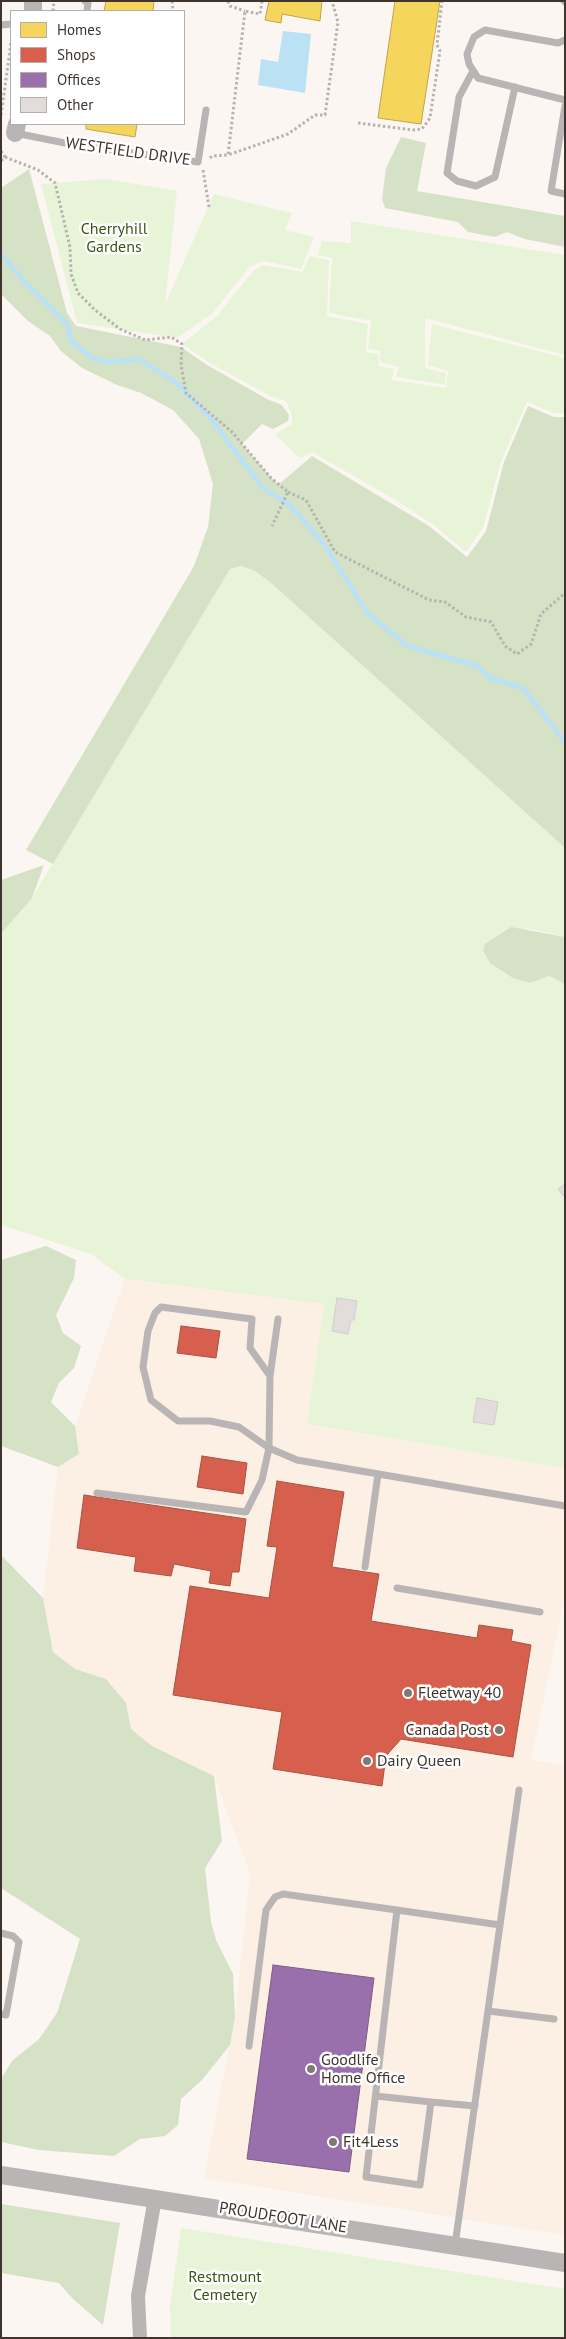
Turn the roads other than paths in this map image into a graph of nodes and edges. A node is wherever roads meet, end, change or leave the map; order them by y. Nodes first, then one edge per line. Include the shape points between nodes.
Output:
1 (565, 40) edge
2 (473, 71) junction
3 (515, 87) junction
4 (565, 100) edge
5 (565, 106) edge
6 (206, 110) dead end
7 (16, 128) edge
8 (561, 143) edge
9 (565, 194) edge
10 (278, 1319) dead end
11 (270, 1376) junction
12 (270, 1448) junction
13 (378, 1474) junction
14 (97, 1493) dead end
15 (565, 1506) edge
16 (365, 1567) dead end
17 (397, 1588) dead end
18 (540, 1612) dead end
19 (520, 1790) dead end
20 (397, 1910) junction
21 (500, 1925) junction
22 (1, 1933) edge
23 (488, 2011) junction
24 (1, 2014) edge
25 (554, 2019) dead end
26 (249, 2046) dead end
27 (376, 2096) junction
28 (431, 2102) junction
29 (475, 2106) junction
30 (1, 2175) edge
31 (154, 2198) junction
32 (455, 2246) junction
33 (565, 2263) edge
34 (140, 2338) edge

1 - 2 lane via 558,43 485,30 474,37 467,54
2 - 3 lane via 478,78
2 - 3 lane via 459,96 447,173 457,181 476,186 495,177
3 - 4 lane
5 - 8 lane
6 - 7 lane, WESTFIELD DRIVE via 198,162 70,144
8 - 9 lane via 551,191
10 - 11 lane
11 - 12 lane
11 - 12 lane via 250,1348 252,1319 161,1307 155,1313 148,1331 143,1367 151,1400 178,1421 210,1421 239,1427
12 - 13 lane via 297,1460
12 - 14 lane via 262,1480 246,1512
13 - 15 lane
13 - 16 lane
17 - 18 lane
19 - 21 lane
20 - 21 lane
20 - 26 lane via 283,1894 275,1897 266,1910
20 - 27 lane
21 - 23 lane
22 - 24 lane via 13,1936 19,1942 6,2015
23 - 25 lane
23 - 29 lane
27 - 28 lane
27 - 28 lane via 366,2177 420,2186
28 - 29 lane
29 - 32 lane
30 - 31 street, PROUDFOOT LANE
31 - 32 street, PROUDFOOT LANE
31 - 34 street via 138,2296
32 - 33 street, PROUDFOOT LANE

